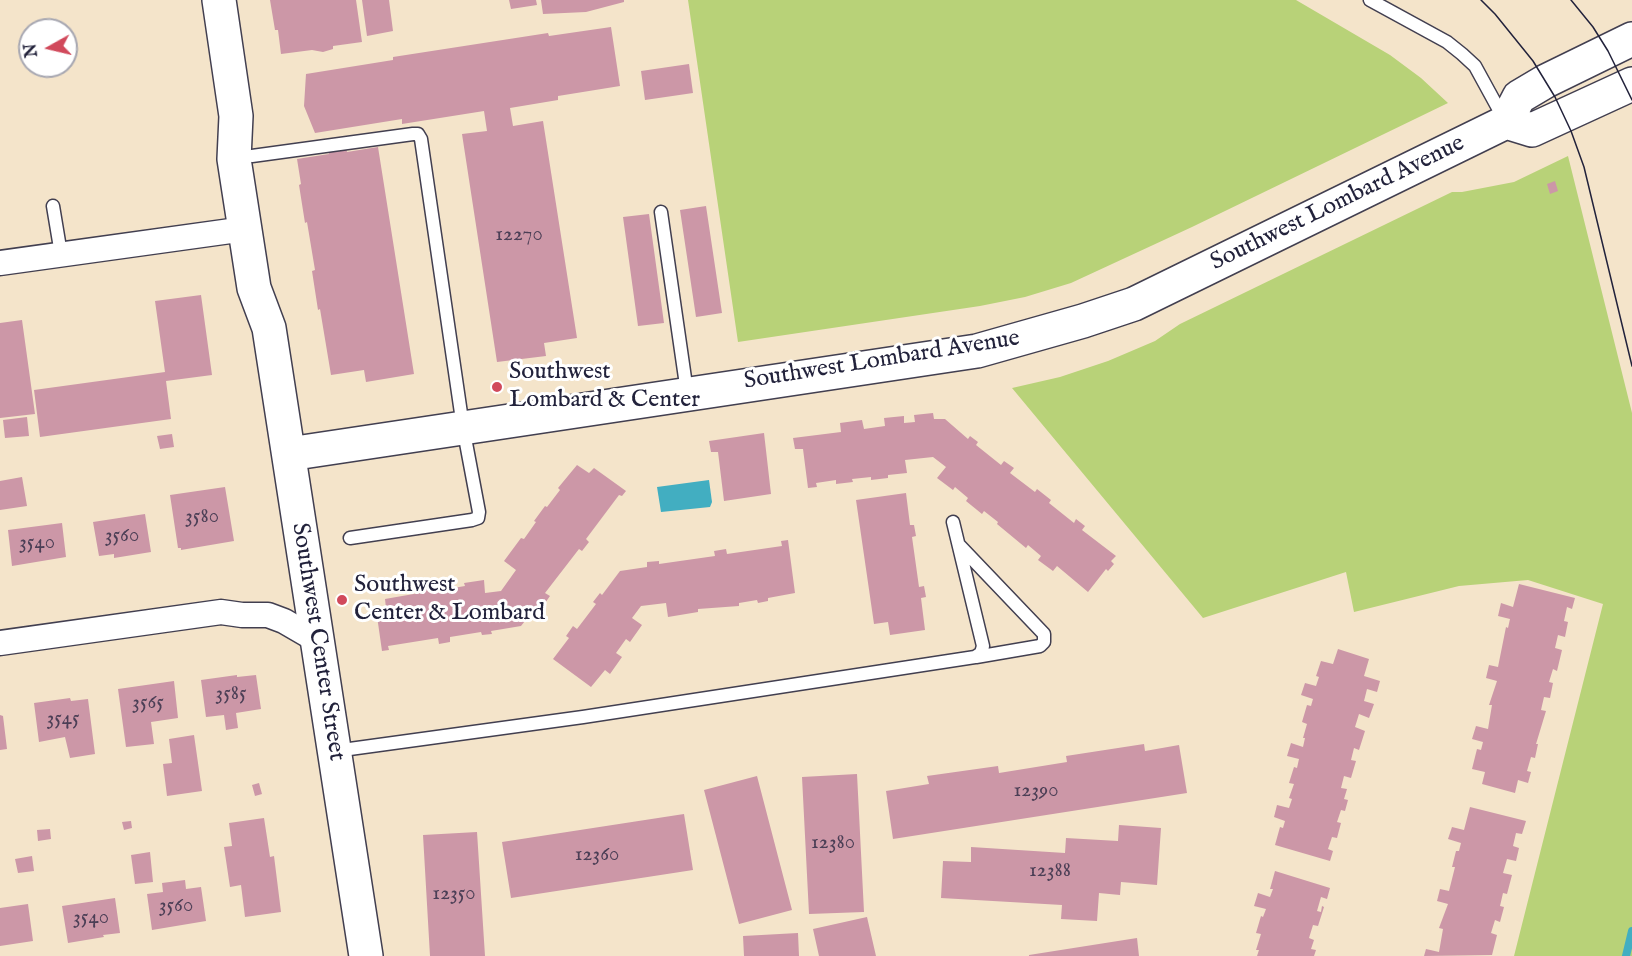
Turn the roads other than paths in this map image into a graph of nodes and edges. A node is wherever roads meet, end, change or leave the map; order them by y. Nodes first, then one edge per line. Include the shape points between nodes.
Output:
1 (219, 0) edge
2 (1370, 0) edge
3 (1632, 39) edge
4 (1632, 84) edge
5 (236, 116) junction
6 (1506, 122) junction
7 (252, 156) junction
8 (53, 206) dead end
9 (661, 212) dead end
10 (245, 229) junction
11 (60, 254) junction
12 (0, 263) edge
13 (269, 328) junction
14 (687, 393) junction
15 (463, 427) junction
16 (289, 454) junction
17 (953, 522) dead end
18 (350, 538) dead end
19 (959, 544) junction
20 (315, 639) junction
21 (0, 643) edge
22 (975, 657) junction
23 (334, 751) junction
24 (366, 956) edge

1 - 5 street, Southwest Center Street
2 - 6 lane via 1462,54 1475,66
3 - 6 street via 1519,97
4 - 6 street via 1532,130
5 - 7 street, Southwest Center Street
5 - 10 street, Southwest Center Street via 234,159
6 - 14 street, Southwest Lombard Avenue via 1134,304 1083,321 977,351
7 - 13 street, Southwest Center Street via 272,284
7 - 15 lane via 418,134
8 - 11 lane
9 - 14 lane
10 - 11 street
10 - 13 street, Southwest Center Street via 254,288
11 - 12 street
13 - 16 street, Southwest Center Street
14 - 15 street, Southwest Lombard Avenue
15 - 16 street, Southwest Lombard Avenue
15 - 18 lane via 478,518
16 - 20 street, Southwest Center Street
17 - 19 lane
19 - 22 lane via 983,646
19 - 22 lane via 1044,634 1040,646
20 - 21 street via 268,615 221,612
20 - 23 street, Southwest Center Street
22 - 23 lane
23 - 24 street, Southwest Center Street

